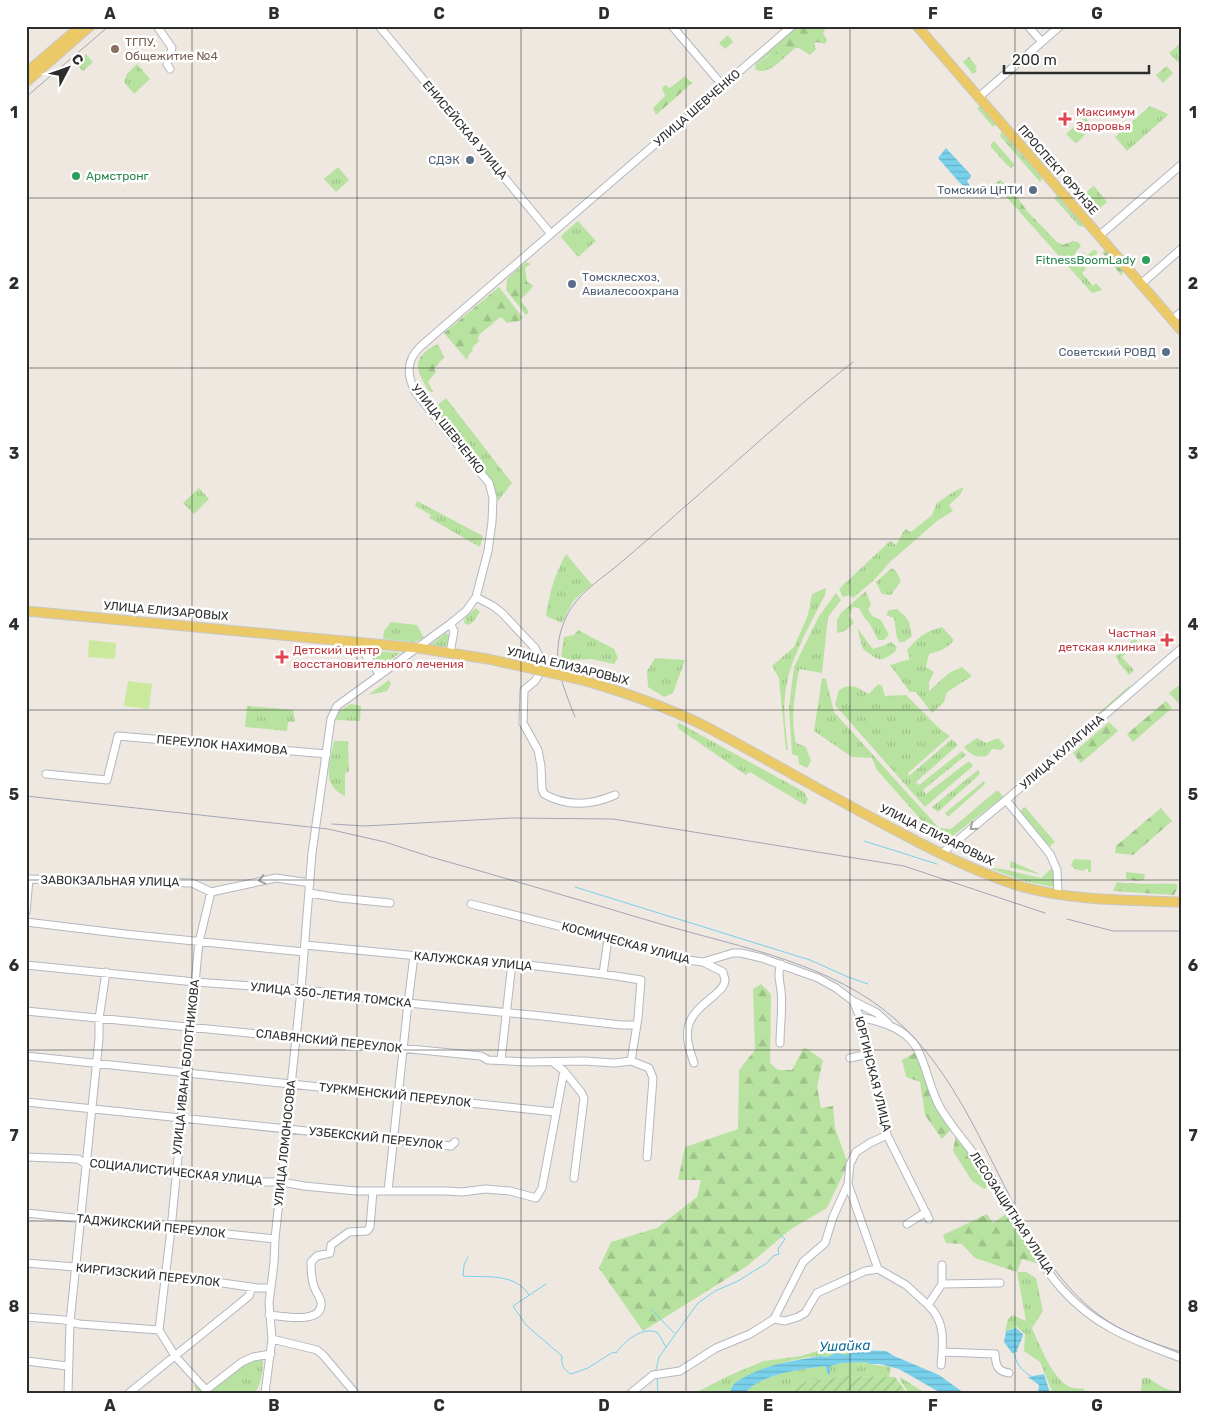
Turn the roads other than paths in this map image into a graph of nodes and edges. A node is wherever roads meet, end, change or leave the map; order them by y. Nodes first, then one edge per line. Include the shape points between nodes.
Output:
1 (81, 26) edge
2 (90, 26) edge
3 (157, 26) edge
4 (379, 26) edge
5 (672, 26) edge
6 (792, 26) edge
7 (917, 26) edge
8 (1028, 26) edge
9 (1060, 26) edge
10 (1042, 42) junction
11 (170, 69) dead end
12 (26, 73) edge
13 (26, 82) edge
14 (724, 86) junction
15 (978, 97) junction
16 (1181, 165) edge
17 (551, 234) junction
18 (1099, 236) junction
19 (1181, 250) edge
20 (1141, 284) junction
21 (1181, 312) edge
22 (1172, 320) junction
23 (1181, 330) edge
24 (476, 597) junction
25 (26, 611) edge
26 (450, 624) junction
27 (356, 642) junction
28 (418, 648) junction
29 (1181, 649) edge
30 (450, 653) junction
31 (380, 675) junction
32 (327, 754) junction
33 (46, 774) dead end
34 (615, 795) dead end
35 (1006, 800) junction
36 (941, 854) junction
37 (28, 879) edge
38 (310, 883) junction
39 (211, 892) junction
40 (309, 894) junction
41 (1058, 894) junction
42 (1181, 902) edge
43 (390, 903) dead end
44 (471, 904) dead end
45 (26, 912) edge
46 (26, 922) edge
47 (608, 939) junction
48 (199, 942) junction
49 (304, 948) junction
50 (414, 956) junction
51 (703, 962) junction
52 (512, 963) junction
53 (781, 964) junction
54 (26, 965) edge
55 (106, 972) junction
56 (603, 974) junction
57 (195, 982) junction
58 (301, 990) junction
59 (853, 1001) junction
60 (408, 1003) junction
61 (26, 1012) edge
62 (506, 1013) junction
63 (860, 1017) junction
64 (99, 1019) junction
65 (636, 1024) junction
66 (892, 1027) junction
67 (190, 1028) junction
68 (296, 1038) junction
69 (780, 1043) dead end
70 (403, 1049) junction
71 (868, 1054) junction
72 (26, 1056) edge
73 (850, 1058) dead end
74 (501, 1060) junction
75 (631, 1061) junction
76 (554, 1062) junction
77 (694, 1063) dead end
78 (97, 1064) junction
79 (564, 1071) junction
80 (186, 1073) junction
81 (291, 1085) junction
82 (399, 1096) junction
83 (26, 1102) edge
84 (93, 1108) junction
85 (555, 1112) junction
86 (180, 1118) junction
87 (286, 1130) junction
88 (887, 1135) junction
89 (394, 1139) junction
90 (455, 1142) dead end
91 (26, 1157) edge
92 (647, 1157) dead end
93 (86, 1164) junction
94 (176, 1173) junction
95 (574, 1178) dead end
96 (282, 1182) junction
97 (848, 1184) junction
98 (388, 1190) junction
99 (373, 1191) junction
100 (26, 1213) edge
101 (80, 1218) junction
102 (907, 1224) dead end
103 (170, 1229) junction
104 (275, 1239) junction
105 (26, 1263) edge
106 (942, 1265) dead end
107 (75, 1268) junction
108 (878, 1269) junction
109 (165, 1278) junction
110 (1000, 1283) dead end
111 (942, 1284) junction
112 (252, 1287) junction
113 (270, 1288) junction
114 (928, 1305) junction
115 (270, 1315) junction
116 (26, 1316) edge
117 (774, 1319) junction
118 (70, 1322) junction
119 (159, 1330) junction
120 (272, 1339) junction
121 (942, 1352) junction
122 (271, 1354) junction
123 (175, 1356) junction
124 (1181, 1358) edge
125 (26, 1361) edge
126 (68, 1366) junction
127 (941, 1366) dead end
128 (1010, 1373) dead end
129 (68, 1393) edge
130 (129, 1393) edge
131 (265, 1393) edge
132 (355, 1393) edge
133 (631, 1393) edge

1 - 12 main road
2 - 13 main road
3 - 11 street via 172,48 167,64
4 - 17 street, ЕНИСЕЙСКАЯ УЛИЦА
5 - 14 street
6 - 14 street, УЛИЦА ШЕВЧЕНКО
7 - 15 main road, ПРОСПЕКТ ФРУНЗЕ
8 - 10 street
9 - 10 street
10 - 15 street
14 - 17 street, УЛИЦА ШЕВЧЕНКО
15 - 18 main road, ПРОСПЕКТ ФРУНЗЕ
16 - 18 street
17 - 24 street, УЛИЦА ШЕВЧЕНКО via 421,346 408,364 416,393 485,477 491,490 492,522 488,551
18 - 20 main road, ПРОСПЕКТ ФРУНЗЕ
19 - 20 street
20 - 22 main road, ПРОСПЕКТ ФРУНЗЕ
21 - 22 street
22 - 23 main road, ПРОСПЕКТ ФРУНЗЕ
24 - 26 street, УЛИЦА ШЕВЧЕНКО via 466,611
24 - 34 street via 502,613 535,648 541,660 541,671 524,690 523,723 538,750 544,794 573,804 599,802
25 - 27 main road, УЛИЦА ЕЛИЗАРОВЫХ
26 - 28 street, УЛИЦА ШЕВЧЕНКО
26 - 30 street via 454,631
27 - 28 main road, УЛИЦА ЕЛИЗАРОВЫХ
27 - 31 street
28 - 30 main road, УЛИЦА ЕЛИЗАРОВЫХ
28 - 31 street, УЛИЦА ШЕВЧЕНКО
29 - 35 street, УЛИЦА КУЛАГИНА
30 - 36 main road, УЛИЦА ЕЛИЗАРОВЫХ, bridge via 582,680 677,712
31 - 32 street, УЛИЦА ШЕВЧЕНКО via 337,706 331,719
32 - 33 street, ПЕРЕУЛОК НАХИМОВА via 118,736 107,780
32 - 38 street, УЛИЦА ШЕВЧЕНКО
35 -> 36 street, УЛИЦА КУЛАГИНА
35 - 41 street via 1050,854 1057,870
36 - 41 main road, УЛИЦА ЕЛИЗАРОВЫХ via 1023,887
37 - 39 street, ЗАВОКЗАЛЬНАЯ УЛИЦА via 192,883
37 - 45 street
38 -> 39 street via 276,878
38 - 40 street, УЛИЦА ЛОМОНОСОВА
39 - 48 street, УЛИЦА ИВАНА БОЛОТНИКОВА
40 - 43 street
40 - 49 street, УЛИЦА ЛОМОНОСОВА
41 - 42 main road, УЛИЦА ЕЛИЗАРОВЫХ
44 - 47 street, КОСМИЧЕСКАЯ УЛИЦА
46 - 48 street, КАЛУЖСКАЯ УЛИЦА
47 - 51 street, КОСМИЧЕСКАЯ УЛИЦА
47 - 56 street
48 - 49 street, КАЛУЖСКАЯ УЛИЦА
48 - 57 street, УЛИЦА ИВАНА БОЛОТНИКОВА
49 - 50 street, КАЛУЖСКАЯ УЛИЦА
49 - 58 street, УЛИЦА ЛОМОНОСОВА
50 - 52 street, КАЛУЖСКАЯ УЛИЦА
50 - 60 street
51 - 53 street, КОСМИЧЕСКАЯ УЛИЦА via 741,953
51 - 77 street via 723,972 725,980 724,986 694,1012 688,1027 687,1040
52 - 56 street, КАЛУЖСКАЯ УЛИЦА
52 - 62 street
53 - 59 street, ЮРГИНСКАЯ УЛИЦА via 818,978
53 - 69 street via 778,976 781,990
54 - 55 street, УЛИЦА 350-ЛЕТИЯ ТОМСКА
55 - 57 street, УЛИЦА 350-ЛЕТИЯ ТОМСКА
55 - 64 street
56 - 65 street, КАЛУЖСКАЯ УЛИЦА via 641,980
57 - 58 street, УЛИЦА 350-ЛЕТИЯ ТОМСКА
57 - 67 street, УЛИЦА ИВАНА БОЛОТНИКОВА
58 - 60 street, УЛИЦА 350-ЛЕТИЯ ТОМСКА
58 - 68 street, УЛИЦА ЛОМОНОСОВА
59 - 63 street, ЮРГИНСКАЯ УЛИЦА
59 - 66 street via 877,1013
60 - 62 street, УЛИЦА 350-ЛЕТИЯ ТОМСКА
60 - 70 street
61 - 64 street, СЛАВЯНСКИЙ ПЕРЕУЛОК
62 - 65 street, УЛИЦА 350-ЛЕТИЯ ТОМСКА
62 - 74 street
63 - 66 street, ЛЕСОЗАЩИТНАЯ УЛИЦА
63 - 71 street, ЮРГИНСКАЯ УЛИЦА
64 - 67 street, СЛАВЯНСКИЙ ПЕРЕУЛОК
64 - 78 street
65 - 75 street
66 - 124 street, ЛЕСОЗАЩИТНАЯ УЛИЦА via 906,1035 918,1049 941,1110 983,1165 1046,1270 1063,1290 1108,1328
67 - 68 street, СЛАВЯНСКИЙ ПЕРЕУЛОК
67 - 80 street, УЛИЦА ИВАНА БОЛОТНИКОВА
68 - 70 street, СЛАВЯНСКИЙ ПЕРЕУЛОК
68 - 81 street, УЛИЦА ЛОМОНОСОВА
70 - 74 street, СЛАВЯНСКИЙ ПЕРЕУЛОК
70 - 82 street
71 - 73 street
71 - 88 street, ЮРГИНСКАЯ УЛИЦА via 876,1077
72 - 78 street, ТУРКМЕНСКИЙ ПЕРЕУЛОК
74 - 76 street, СЛАВЯНСКИЙ ПЕРЕУЛОК
75 - 76 street, СЛАВЯНСКИЙ ПЕРЕУЛОК
75 - 92 street via 649,1068 653,1078
76 - 79 street
78 - 80 street, ТУРКМЕНСКИЙ ПЕРЕУЛОК
78 - 84 street
79 - 85 street
79 - 95 street via 584,1098
80 - 81 street, ТУРКМЕНСКИЙ ПЕРЕУЛОК
80 - 86 street, УЛИЦА ИВАНА БОЛОТНИКОВА
81 - 82 street, ТУРКМЕНСКИЙ ПЕРЕУЛОК
81 - 87 street, УЛИЦА ЛОМОНОСОВА
82 - 85 street, ТУРКМЕНСКИЙ ПЕРЕУЛОК
82 - 89 street
83 - 84 street, УЗБЕКСКИЙ ПЕРЕУЛОК
84 - 86 street, УЗБЕКСКИЙ ПЕРЕУЛОК
84 - 93 street
85 - 98 street, СОЦИАЛИСТИЧЕСКАЯ УЛИЦА via 542,1188 536,1198 485,1189 462,1192
86 - 87 street, УЗБЕКСКИЙ ПЕРЕУЛОК
86 - 94 street, УЛИЦА ИВАНА БОЛОТНИКОВА
87 - 89 street, УЗБЕКСКИЙ ПЕРЕУЛОК
87 - 96 street, УЛИЦА ЛОМОНОСОВА
88 - 97 street via 856,1152 850,1164
88 - 102 street, ЮРГИНСКАЯ УЛИЦА via 927,1216
89 - 90 street, УЗБЕКСКИЙ ПЕРЕУЛОК via 451,1146
89 - 98 street
91 - 93 street, СОЦИАЛИСТИЧЕСКАЯ УЛИЦА via 78,1159
93 - 94 street, СОЦИАЛИСТИЧЕСКАЯ УЛИЦА
93 - 101 street
94 - 96 street, СОЦИАЛИСТИЧЕСКАЯ УЛИЦА
94 - 103 street, УЛИЦА ИВАНА БОЛОТНИКОВА
96 - 99 street, СОЦИАЛИСТИЧЕСКАЯ УЛИЦА
96 - 104 street, УЛИЦА ЛОМОНОСОВА
97 - 108 street
97 - 117 street via 825,1243 803,1262
98 - 99 street, СОЦИАЛИСТИЧЕСКАЯ УЛИЦА
99 - 115 street via 369,1229 347,1233 331,1245 330,1253 311,1262 314,1288 321,1303 317,1312 304,1318
100 - 101 street, ТАДЖИКСКИЙ ПЕРЕУЛОК
101 - 103 street, ТАДЖИКСКИЙ ПЕРЕУЛОК
101 - 107 street
103 - 104 street, ТАДЖИКСКИЙ ПЕРЕУЛОК
103 - 109 street, УЛИЦА ИВАНА БОЛОТНИКОВА
104 - 113 street, УЛИЦА ЛОМОНОСОВА
105 - 107 street, КИРГИЗСКИЙ ПЕРЕУЛОК
106 - 111 street
107 - 109 street, КИРГИЗСКИЙ ПЕРЕУЛОК
107 - 118 street
108 - 114 street via 906,1286
108 - 117 street via 865,1271 817,1293 798,1317 785,1321
109 - 112 street, КИРГИЗСКИЙ ПЕРЕУЛОК
109 - 119 street, УЛИЦА ИВАНА БОЛОТНИКОВА
110 - 111 street
111 - 114 street
112 - 113 street, КИРГИЗСКИЙ ПЕРЕУЛОК
112 - 123 street via 249,1296
113 - 115 street, УЛИЦА ЛОМОНОСОВА
114 - 121 street via 942,1325
115 - 120 street, УЛИЦА ЛОМОНОСОВА
116 - 118 street
117 - 133 street via 750,1334 716,1348 680,1371 653,1375
118 - 119 street
118 - 126 street
119 - 123 street
120 - 122 street, УЛИЦА ЛОМОНОСОВА
120 - 132 street via 316,1350
121 - 127 street
121 - 128 street via 995,1354 996,1367 1001,1372
122 - 123 street via 242,1362 206,1390
122 - 131 street, УЛИЦА ЛОМОНОСОВА
123 - 130 street
125 - 126 street
126 - 129 street

